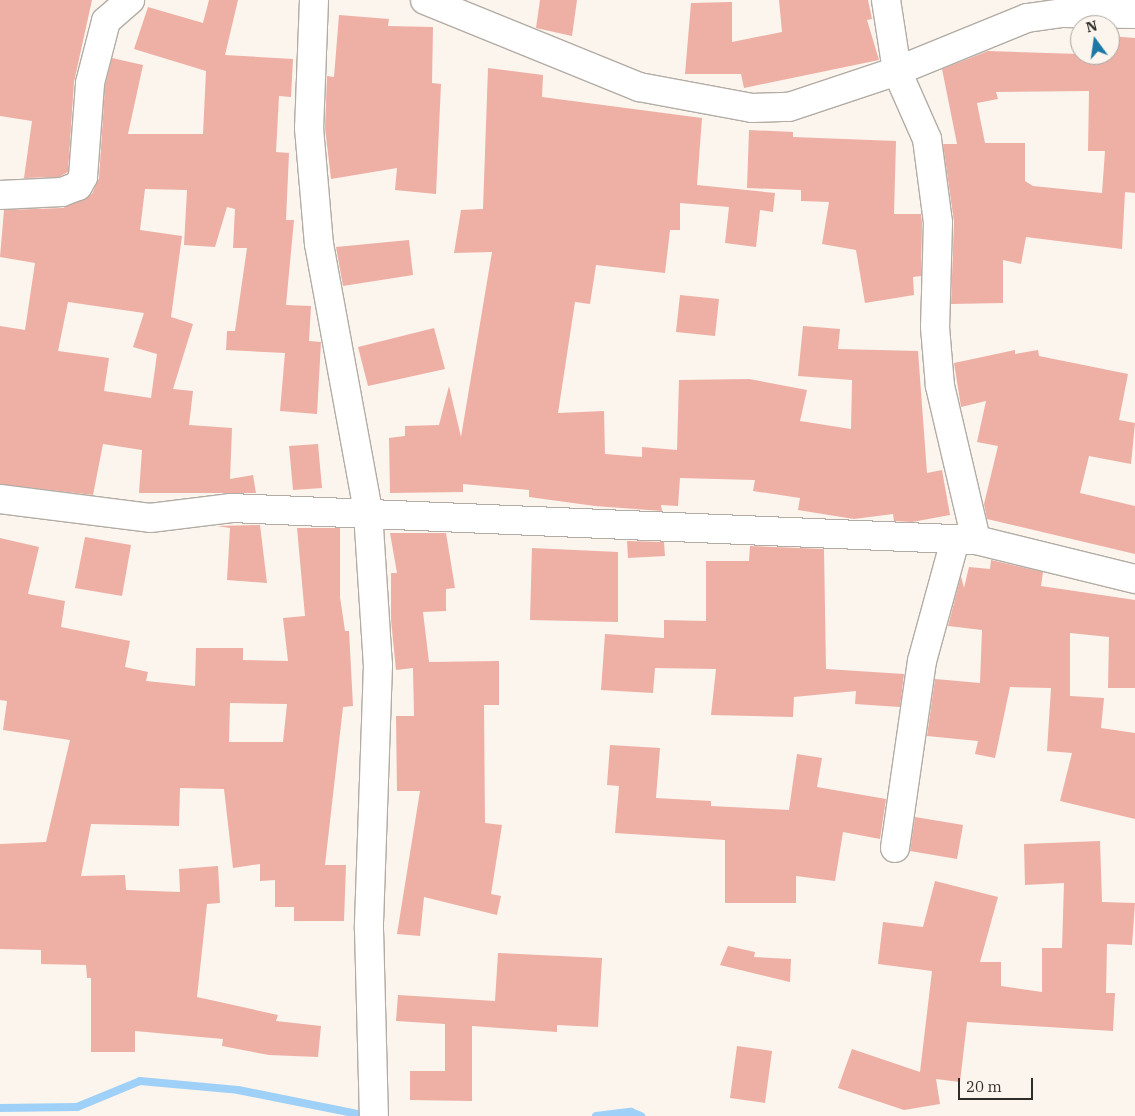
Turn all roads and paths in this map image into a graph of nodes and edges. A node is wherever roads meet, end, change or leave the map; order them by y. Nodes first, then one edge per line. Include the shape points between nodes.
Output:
1 (130, 0) edge
2 (314, 0) edge
3 (425, 0) edge
4 (886, 0) edge
5 (1135, 14) edge
6 (897, 71) junction
7 (0, 195) edge
8 (0, 499) edge
9 (368, 512) junction
10 (966, 540) junction
11 (1135, 579) edge
12 (895, 848) dead end
13 (374, 1116) edge

1 - 7 street via 106,21 90,83 83,177 78,186 62,192
2 - 9 street via 309,128 319,244
3 - 6 street via 639,87 752,108 789,107
4 - 6 street
5 - 6 street via 1062,13 1027,18
6 - 10 street via 928,140 938,222 935,327 940,386
8 - 9 street via 150,518 231,508
9 - 10 street
9 - 13 street via 378,665 369,930
10 - 11 street
10 - 12 street via 922,661

